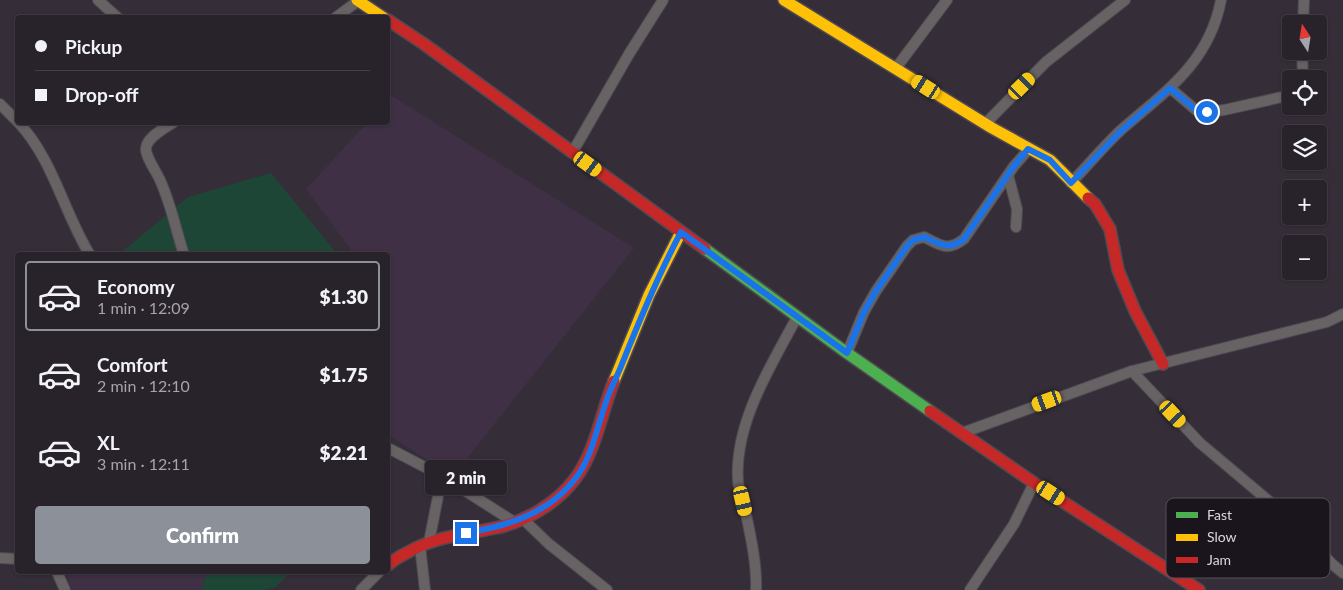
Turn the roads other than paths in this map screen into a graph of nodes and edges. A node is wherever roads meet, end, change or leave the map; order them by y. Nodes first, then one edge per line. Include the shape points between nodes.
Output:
1 (98, 0) edge
2 (358, 0) edge
3 (663, 0) edge
4 (784, 0) edge
5 (947, 0) edge
6 (1125, 0) edge
7 (1221, 0) edge
8 (1304, 0) edge
9 (115, 15) edge
10 (339, 15) edge
11 (380, 15) edge
12 (1303, 15) edge
13 (390, 21) edge
14 (896, 68) junction
15 (1170, 88) junction
16 (1282, 97) edge
17 (0, 104) edge
18 (15, 119) edge
19 (984, 124) junction
20 (21, 125) edge
21 (170, 125) edge
22 (1028, 149) junction
23 (572, 153) junction
24 (1008, 175) junction
25 (1071, 183) junction
26 (1016, 227) dead end
27 (681, 232) junction
28 (89, 252) edge
29 (183, 252) edge
30 (1343, 314) edge
31 (797, 317) junction
32 (847, 353) junction
33 (1163, 364) junction
34 (1132, 371) junction
35 (962, 433) junction
36 (390, 449) edge
37 (442, 476) junction
38 (1034, 483) junction
39 (1265, 498) edge
40 (519, 521) junction
41 (424, 544) junction
42 (0, 558) edge
43 (15, 559) edge
44 (1330, 562) edge
45 (390, 563) edge
46 (1166, 569) edge
47 (1343, 573) edge
48 (58, 574) edge
49 (377, 574) edge
50 (1180, 578) edge
51 (66, 590) edge
52 (361, 590) edge
53 (425, 590) edge
54 (607, 590) edge
55 (756, 590) edge
56 (970, 590) edge
57 (1199, 590) edge

1 - 9 street
2 - 10 street
2 - 11 main road
3 - 23 street
4 - 14 main road
5 - 14 street
6 - 19 street via 1046,62
7 - 15 street via 1206,45
8 - 12 street
13 - 23 main road
14 - 19 main road
15 - 16 street via 1196,110 1207,112
15 - 25 street via 1120,132
17 - 18 street
19 - 22 main road
20 - 28 street via 43,159
21 - 29 street via 149,141 146,154 169,202
22 - 24 street
22 - 25 main road via 1050,160
23 - 27 main road
24 - 26 street via 1017,209
24 - 32 street via 964,239 957,244 943,246 924,237 907,246 864,312
25 - 33 main road via 1095,204 1110,229 1118,270
27 - 31 main road
27 - 40 main road via 649,295 606,402 593,445 576,479 553,502
30 - 33 street via 1327,322
31 - 32 main road
31 - 55 street via 754,400 738,452 738,482 752,548
32 - 35 main road
33 - 34 street
34 - 35 street
34 - 39 street via 1200,443
35 - 38 main road
36 - 37 street
37 - 40 street
37 - 41 street
38 - 46 main road
38 - 56 street via 1014,524
40 - 41 main road
40 - 54 street
41 - 45 main road
41 - 53 street
42 - 43 street
44 - 47 street
48 - 51 street
49 - 52 street
50 - 57 main road

